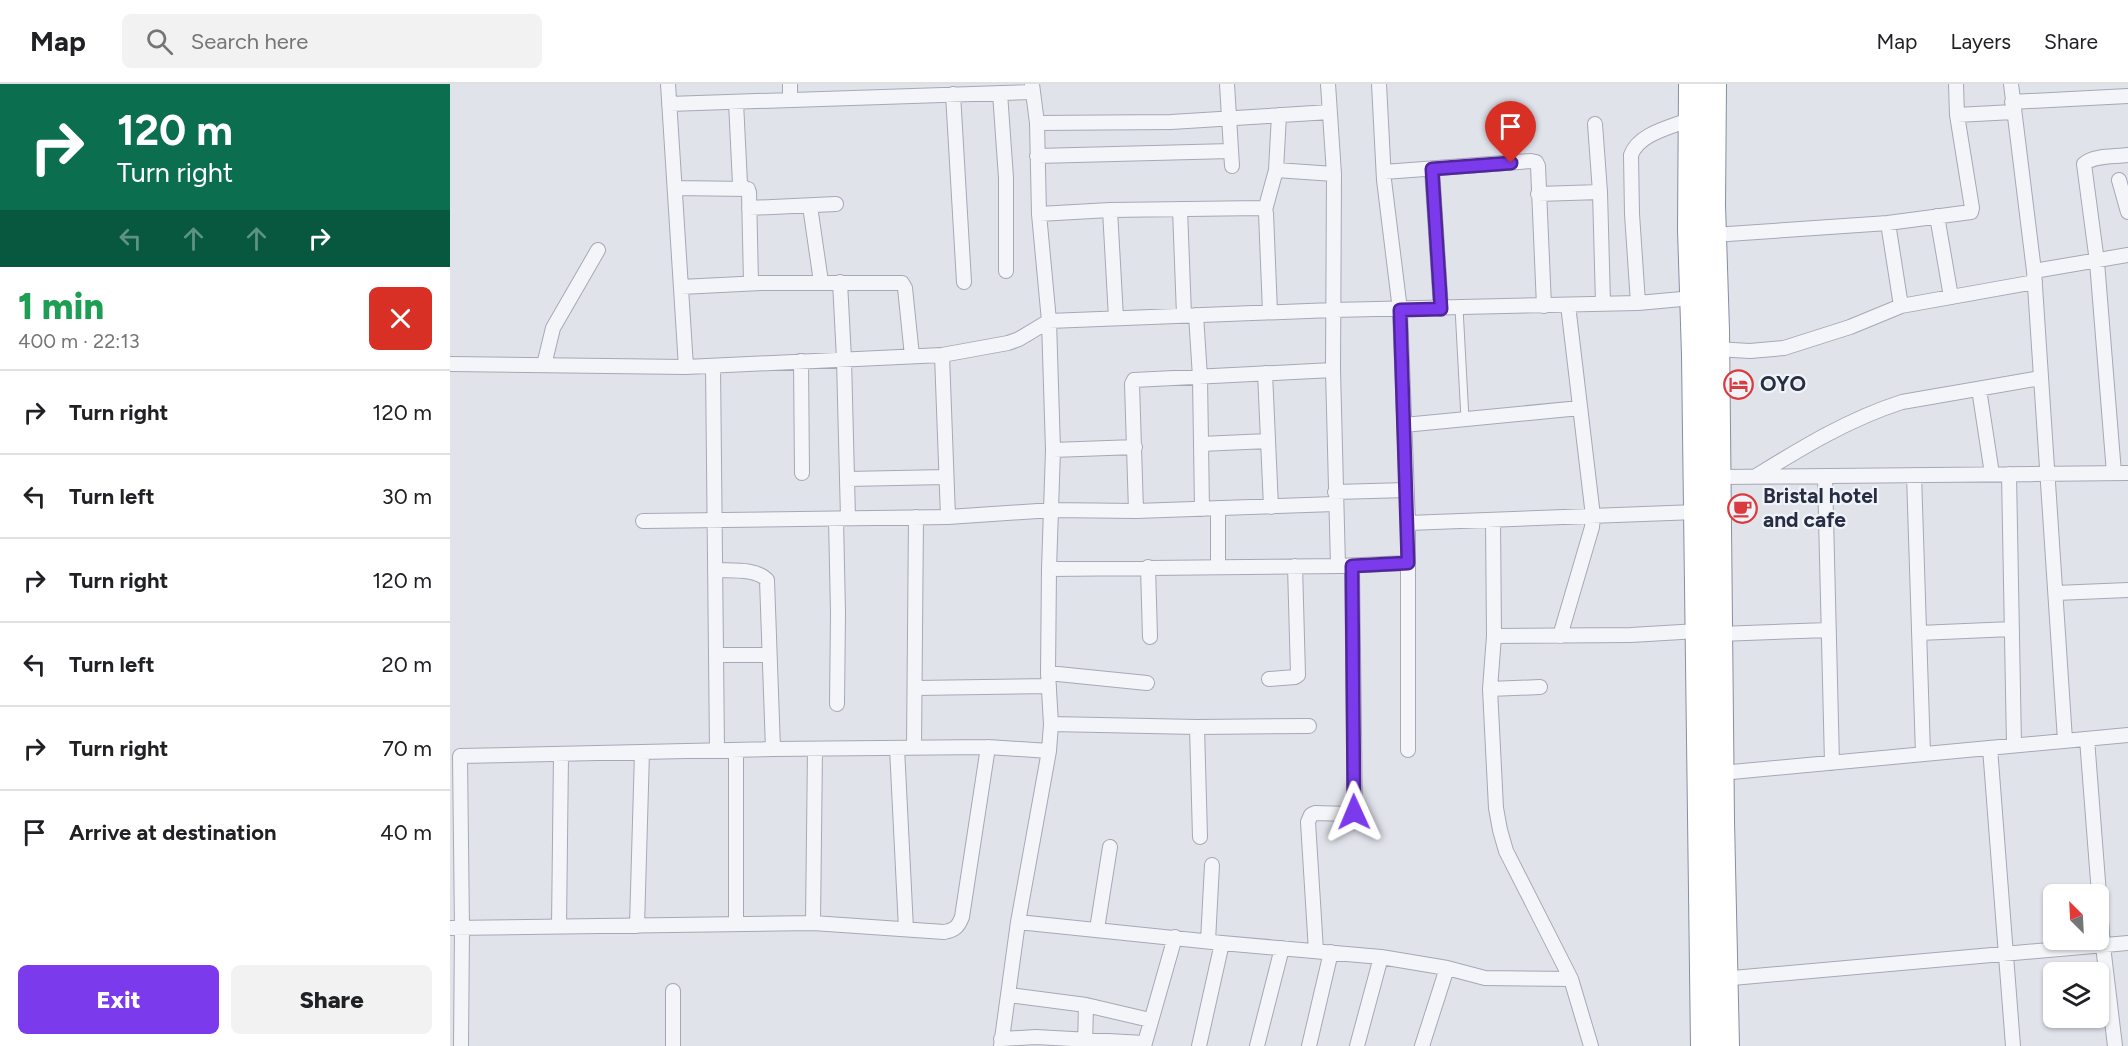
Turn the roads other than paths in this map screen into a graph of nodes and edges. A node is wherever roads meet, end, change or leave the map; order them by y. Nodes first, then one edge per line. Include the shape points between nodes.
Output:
1 (668, 84) edge
2 (790, 84) edge
3 (1227, 84) edge
4 (1328, 84) edge
5 (1379, 84) edge
6 (1692, 84) edge
7 (1713, 84) edge
8 (1956, 84) edge
9 (2011, 84) edge
10 (1032, 88) edge
11 (946, 91) edge
12 (1000, 93) junction
13 (2128, 96) edge
14 (790, 100) junction
15 (736, 102) junction
16 (669, 104) junction
17 (2012, 107) junction
18 (1330, 112) junction
19 (1279, 115) junction
20 (1957, 116) junction
21 (1230, 118) junction
22 (1691, 119) junction
23 (1037, 123) junction
24 (1595, 124) dead end
25 (1231, 151) junction
26 (2128, 155) edge
27 (1037, 156) junction
28 (1232, 166) dead end
29 (1432, 169) junction
30 (1276, 170) junction
31 (1384, 172) junction
32 (1334, 174) junction
33 (2119, 180) dead end
34 (675, 188) junction
35 (748, 189) junction
36 (1600, 192) junction
37 (1538, 194) junction
38 (836, 204) dead end
39 (810, 206) junction
40 (749, 208) junction
41 (1180, 209) junction
42 (1110, 210) junction
43 (1265, 210) junction
44 (2128, 212) edge
45 (1040, 214) junction
46 (1937, 216) junction
47 (1888, 223) junction
48 (1713, 235) junction
49 (598, 250) dead end
50 (2128, 255) edge
51 (2097, 262) junction
52 (1006, 271) dead end
53 (2034, 277) junction
54 (821, 282) junction
55 (840, 282) junction
56 (964, 282) dead end
57 (751, 283) junction
58 (681, 287) junction
59 (1950, 297) junction
60 (1693, 298) junction
61 (1603, 303) junction
62 (1638, 303) junction
63 (1568, 305) junction
64 (1544, 306) junction
65 (1901, 306) junction
66 (1459, 308) junction
67 (1441, 309) junction
68 (1333, 310) junction
69 (1400, 310) junction
70 (1270, 312) junction
71 (1190, 315) junction
72 (1116, 318) junction
73 (1049, 321) junction
74 (1716, 349) junction
75 (942, 355) junction
76 (912, 356) junction
77 (844, 359) junction
78 (801, 362) junction
79 (450, 364) edge
80 (544, 365) junction
81 (714, 366) junction
82 (686, 367) junction
83 (1333, 370) junction
84 (1265, 373) junction
85 (1200, 377) junction
86 (2040, 378) junction
87 (1979, 389) junction
88 (1580, 408) junction
89 (1465, 419) junction
90 (1404, 425) junction
91 (1268, 441) junction
92 (1201, 444) junction
93 (1135, 447) junction
94 (1053, 450) junction
95 (802, 473) dead end
96 (2048, 473) junction
97 (2121, 473) edge
98 (1992, 474) junction
99 (2009, 474) junction
100 (1914, 475) junction
101 (1825, 476) junction
102 (946, 477) junction
103 (1717, 477) junction
104 (1754, 477) junction
105 (847, 479) junction
106 (1407, 490) junction
107 (1335, 498) junction
108 (1271, 507) junction
109 (1218, 508) junction
110 (1202, 509) junction
111 (1052, 510) junction
112 (1136, 511) junction
113 (1696, 512) junction
114 (1593, 516) junction
115 (916, 517) junction
116 (948, 517) junction
117 (842, 518) junction
118 (715, 520) junction
119 (1493, 520) junction
120 (644, 521) dead end
121 (1408, 523) junction
122 (1408, 563) junction
123 (1295, 566) junction
124 (1345, 566) junction
125 (1148, 567) junction
126 (1218, 567) junction
127 (715, 570) junction
128 (1049, 570) junction
129 (2128, 590) edge
130 (2056, 593) junction
131 (2012, 629) junction
132 (1829, 630) junction
133 (1708, 633) junction
134 (1919, 633) junction
135 (1494, 636) junction
136 (1560, 636) junction
137 (1150, 637) dead end
138 (769, 655) junction
139 (716, 656) junction
140 (1049, 679) junction
141 (1269, 679) dead end
142 (1147, 683) dead end
143 (1540, 687) dead end
144 (915, 688) junction
145 (1490, 689) junction
146 (837, 704) dead end
147 (1051, 724) junction
148 (1197, 726) junction
149 (1309, 726) dead end
150 (2128, 735) edge
151 (2087, 739) junction
152 (2065, 740) junction
153 (2014, 745) junction
154 (988, 747) junction
155 (897, 748) junction
156 (914, 748) junction
157 (1990, 748) junction
158 (773, 749) junction
159 (814, 749) junction
160 (717, 750) junction
161 (736, 750) junction
162 (1408, 750) dead end
163 (1049, 751) junction
164 (642, 752) junction
165 (561, 754) junction
166 (1923, 754) junction
167 (455, 756) edge
168 (1832, 763) junction
169 (1721, 773) junction
170 (1200, 837) dead end
171 (1110, 847) dead end
172 (1212, 865) dead end
173 (2098, 884) edge
174 (1018, 922) junction
175 (736, 923) junction
176 (813, 923) junction
177 (637, 926) junction
178 (559, 927) junction
179 (456, 928) edge
180 (906, 929) junction
181 (1097, 929) junction
182 (1175, 937) junction
183 (1215, 942) junction
184 (2128, 943) edge
185 (2109, 945) edge
186 (1282, 948) junction
187 (2054, 950) edge
188 (2103, 950) edge
189 (1316, 951) junction
190 (1331, 952) junction
191 (2006, 954) junction
192 (1381, 957) junction
193 (1447, 968) junction
194 (1571, 979) junction
195 (1713, 979) junction
196 (673, 991) dead end
197 (1008, 995) junction
198 (1086, 1005) junction
199 (1150, 1020) junction
200 (1001, 1042) edge
201 (1035, 1042) edge
202 (1085, 1044) edge
203 (1144, 1045) edge
204 (461, 1046) edge
205 (673, 1046) edge
206 (1199, 1046) edge
207 (1257, 1046) edge
208 (1309, 1046) edge
209 (1357, 1046) edge
210 (1422, 1046) edge
211 (1591, 1046) edge
212 (1704, 1046) edge
213 (1726, 1046) edge
214 (2013, 1046) edge
215 (2115, 1046) edge

1 - 16 street
2 - 14 street
3 - 21 street
4 - 18 street
5 - 31 street
6 - 22 highway
7 - 48 highway
8 - 20 street
9 - 17 street
10 - 12 street
10 - 23 street
11 - 12 street
11 - 14 street
11 - 56 street
12 - 52 street via 1006,178
13 - 17 street
14 - 15 street
15 - 16 street
15 - 35 street via 740,184
16 - 34 street
17 - 20 street
17 - 53 street
18 - 19 street
18 - 32 street
19 - 21 street
19 - 30 street
20 - 46 street via 1972,210
21 - 23 street
21 - 25 street
22 - 60 highway
22 - 62 street via 1647,137 1630,155
23 - 27 street
24 - 36 street
25 - 27 street
25 - 28 street
26 - 51 street via 2097,158 2084,164
27 - 45 street
29 - 31 street
29 - 37 street via 1536,162
29 - 67 street
30 - 32 street
30 - 43 street
31 - 69 street
32 - 68 street
33 - 44 street
34 - 35 street
34 - 58 street
35 - 40 street
36 - 37 street
36 - 61 street
37 - 64 street
38 - 39 street
39 - 40 street
39 - 54 street
40 - 57 street
41 - 42 street
41 - 43 street
41 - 71 street
42 - 45 street
42 - 72 street
43 - 70 street
45 - 73 street
46 - 47 street
46 - 59 street
47 - 48 street
47 - 65 street
48 - 74 highway
49 - 80 street via 552,328
50 - 51 street
51 - 53 street
51 - 97 street
53 - 59 street
53 - 86 street
54 - 55 street
54 - 57 street
55 - 76 street via 902,283
55 - 77 street
57 - 58 street
58 - 82 street
59 - 65 street
60 - 62 street
60 - 113 highway
61 - 62 street
61 - 63 street
63 - 64 street
63 - 88 street
64 - 66 street
65 - 74 street via 1784,348
66 - 67 street
66 - 89 lane
67 - 69 street
68 - 69 street
68 - 70 street
68 - 83 street
69 - 90 street
70 - 71 street
71 - 72 street
71 - 85 street
72 - 73 street
73 - 75 street via 1008,343
73 - 94 street
74 - 103 highway
75 - 76 street
75 - 102 street
76 - 77 street
77 - 78 street
77 - 105 street
78 - 81 street
78 - 95 street
79 - 80 street
80 - 82 street
81 - 82 street
81 - 118 street
83 - 84 street
83 - 107 street
84 - 85 street
84 - 91 street
85 - 92 street
85 - 93 street via 1132,381
86 - 87 street
86 - 96 street
87 - 98 street
87 - 104 street via 1888,406 1827,433
88 - 89 street
88 - 114 street
89 - 90 street
90 - 106 street
91 - 92 street
91 - 108 street
92 - 110 street
93 - 94 street
93 - 112 street
94 - 111 street
96 - 97 street
96 - 99 street
96 - 130 street
98 - 99 street
98 - 100 street
99 - 131 street
100 - 101 street
100 - 134 street
101 - 104 street
101 - 132 street
102 - 105 street
102 - 116 street
103 - 104 street
103 - 133 highway
105 - 117 street
106 - 107 street
106 - 121 street
107 - 108 street
107 - 124 street
108 - 109 street
109 - 110 street
109 - 126 street
110 - 112 street
111 - 112 street
111 - 116 street
111 - 128 street
113 - 114 street
113 - 133 highway
114 - 119 street
114 - 136 street
115 - 116 street
115 - 117 street
115 - 144 street
117 - 118 street
117 - 146 street
118 - 120 street
118 - 127 street
119 - 121 street
119 - 135 street
121 - 122 street
122 - 124 street
122 - 162 street
123 - 124 street
123 - 126 street
123 - 141 street via 1298,675
124 - 189 street via 1355,810 1352,814 1315,813 1308,822
125 - 126 street
125 - 128 street
125 - 137 street
127 - 138 street via 765,578
127 - 139 street
128 - 140 street
129 - 130 street
130 - 152 street
131 - 134 street
131 - 153 street
132 - 133 street
132 - 168 street
133 - 136 street
133 - 169 highway
133 - 195 highway
134 - 166 street
135 - 136 street
135 - 145 street
138 - 139 street
138 - 158 street
139 - 160 street
140 - 142 street
140 - 144 street
140 - 147 street
143 - 145 street
144 - 156 street
145 - 194 street via 1500,830 1506,851
147 - 148 street
147 - 163 street
148 - 149 street
148 - 170 street
150 - 151 street
151 - 152 street
151 - 173 street
152 - 153 street
153 - 157 street
154 - 156 street
154 - 163 street
154 - 180 street via 958,926 944,932
155 - 156 street
155 - 159 street
155 - 180 street
157 - 166 street
157 - 191 street
158 - 159 street
158 - 161 street
159 - 176 street
160 - 161 street
160 - 164 street
161 - 175 street
163 - 174 street
164 - 165 street
164 - 177 street
165 - 167 street
165 - 178 street
166 - 168 street
167 - 179 street
168 - 169 street
169 - 195 highway
171 - 181 street
172 - 183 street
174 - 181 street
174 - 197 street
175 - 176 street
175 - 177 street
176 - 180 street
177 - 178 street
178 - 179 street
179 - 204 street
181 - 182 street
182 - 183 street
182 - 199 street
183 - 186 street
183 - 206 street
184 - 185 street
186 - 189 street
186 - 207 street
187 - 191 street
188 - 215 street
189 - 190 street
190 - 192 street
190 - 208 street
191 - 195 street
191 - 214 street
192 - 193 street
192 - 209 street
193 - 194 street via 1485,978
193 - 210 street
194 - 211 street
195 - 212 highway
195 - 213 highway
196 - 205 street
197 - 198 street
197 - 200 street
198 - 199 street
198 - 202 street
199 - 203 street
200 - 201 street
201 - 202 street
202 - 203 street

